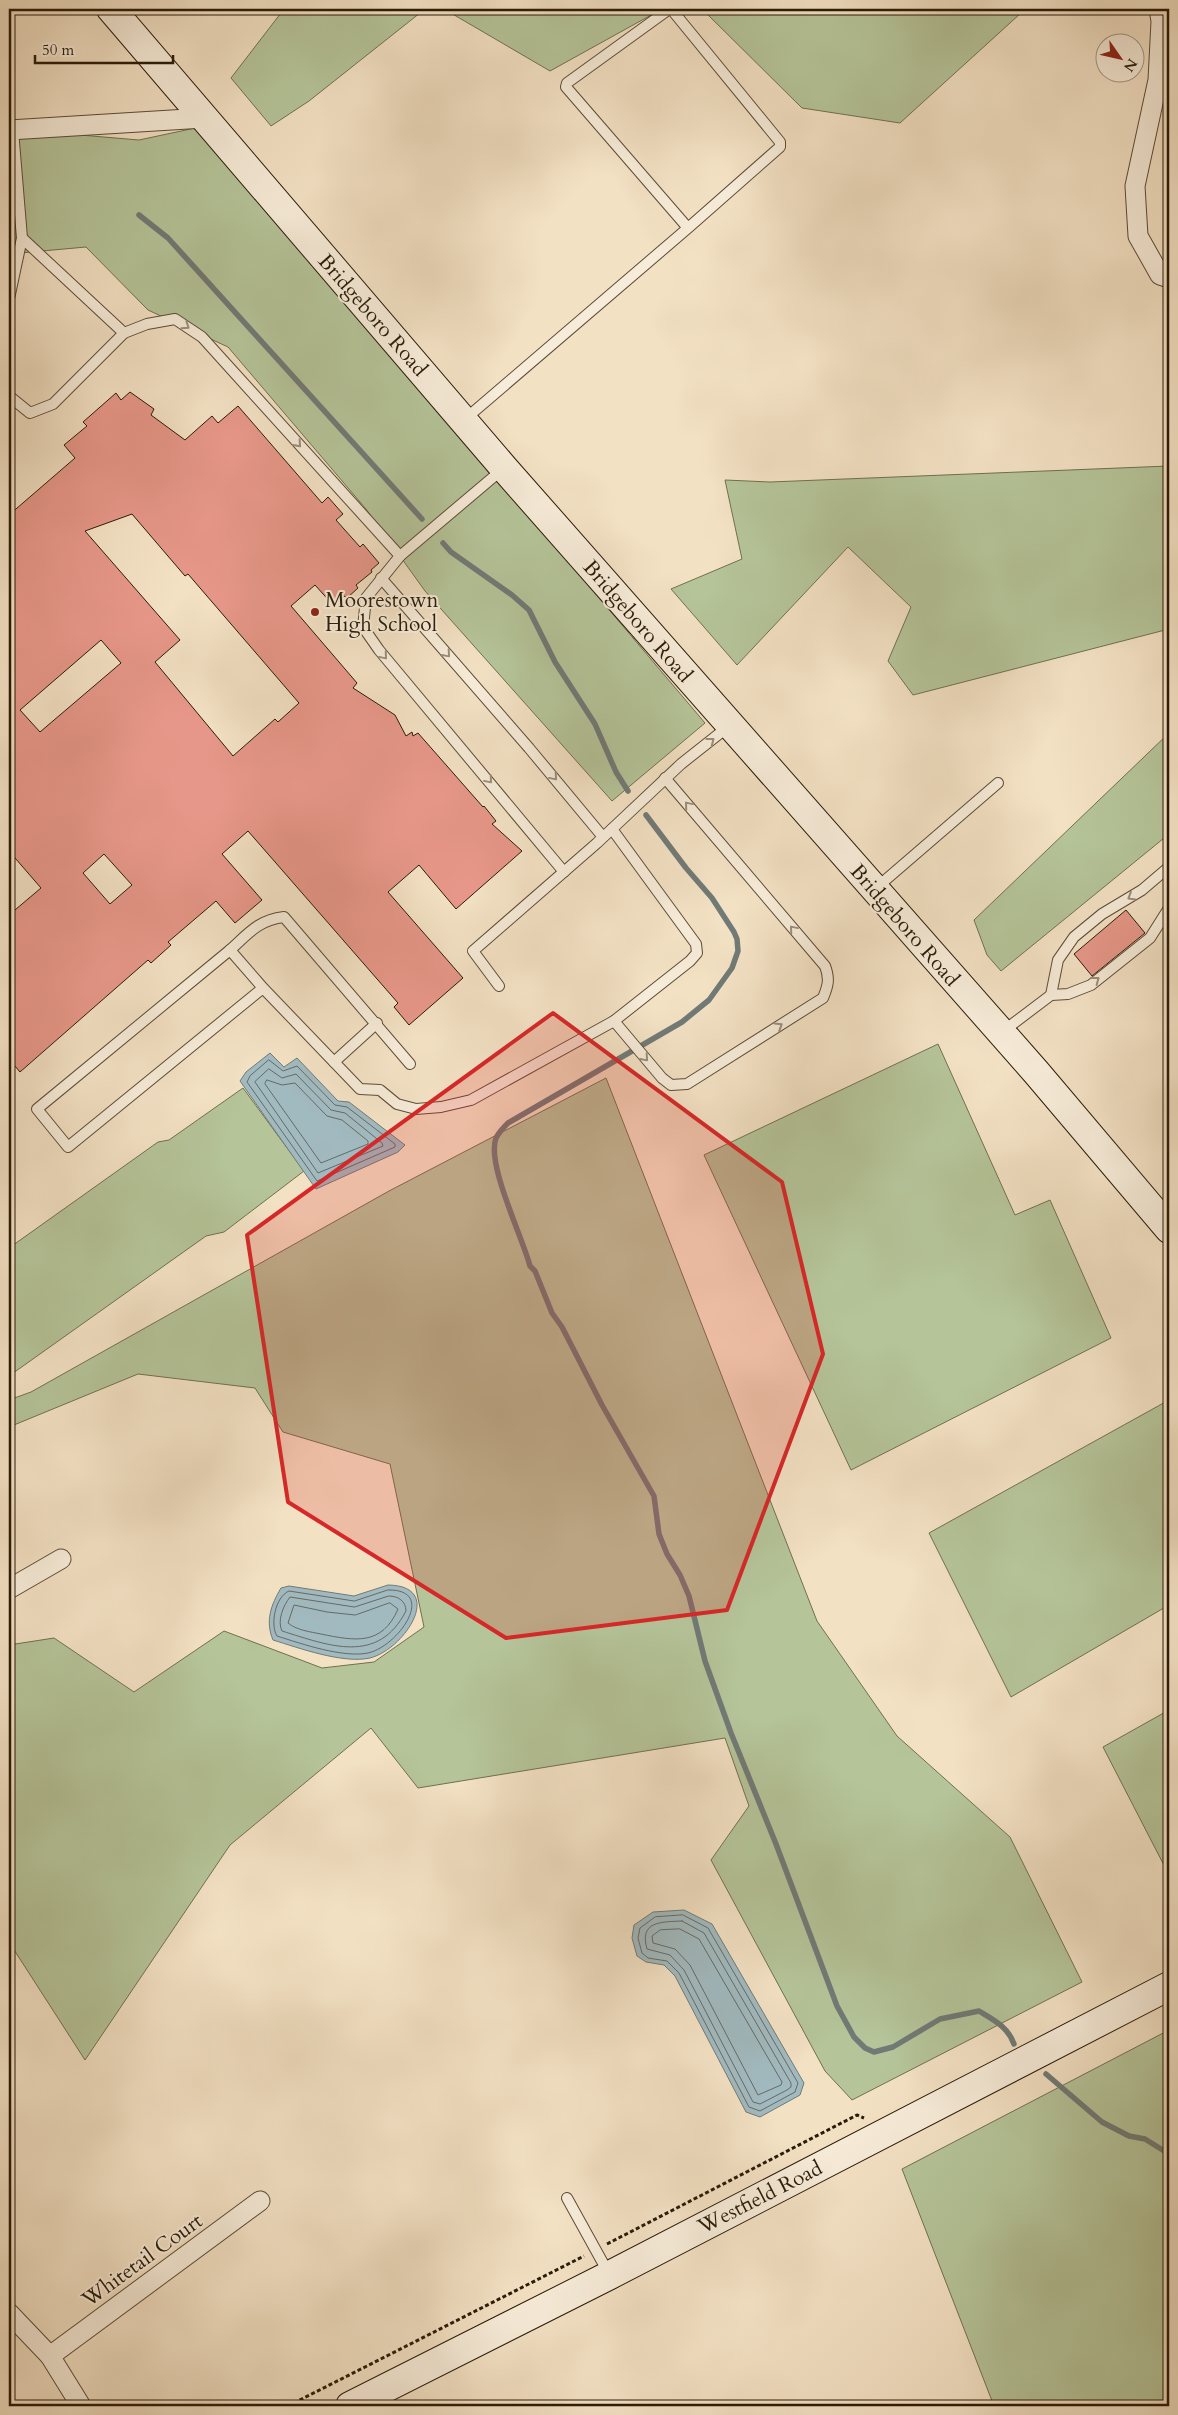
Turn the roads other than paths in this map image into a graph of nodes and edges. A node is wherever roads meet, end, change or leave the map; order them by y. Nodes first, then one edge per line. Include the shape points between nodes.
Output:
1 (111, 9) edge
2 (1159, 9) edge
3 (204, 118) junction
4 (11, 130) edge
5 (688, 228) junction
6 (22, 238) junction
7 (1169, 278) edge
8 (9, 299) edge
9 (124, 333) junction
10 (9, 396) edge
11 (463, 420) junction
12 (504, 468) junction
13 (400, 556) junction
14 (381, 578) junction
15 (730, 726) junction
16 (666, 778) junction
17 (998, 783) dead end
18 (612, 829) junction
19 (603, 837) junction
20 (1169, 867) edge
21 (564, 872) junction
22 (875, 890) junction
23 (1169, 908) edge
24 (230, 950) junction
25 (499, 986) dead end
26 (263, 988) junction
27 (1051, 995) junction
28 (614, 1021) junction
29 (376, 1023) junction
30 (1001, 1033) junction
31 (334, 1062) junction
32 (410, 1064) dead end
33 (1169, 1229) edge
34 (61, 1559) dead end
35 (9, 1589) edge
36 (1169, 1986) edge
37 (567, 2198) dead end
38 (260, 2201) dead end
39 (610, 2275) junction
40 (9, 2313) edge
41 (50, 2356) junction
42 (353, 2405) edge
43 (81, 2406) edge

1 - 3 main road, Bridgeboro Road
2 - 7 street via 1158,80 1135,186 1138,236 1160,275
3 - 4 street
3 - 11 main road, Bridgeboro Road
4 - 6 lane
5 - 5 lane via 566,88 567,83 668,10 672,10 780,142 780,146
5 - 11 lane
6 - 8 lane
6 - 9 lane
9 - 10 lane via 53,404 30,412
9 -> 13 lane via 147,324 175,319 202,337
11 - 12 main road, Bridgeboro Road
12 - 13 lane
12 - 15 main road, Bridgeboro Road
13 - 14 lane
14 -> 19 lane
14 -> 21 lane via 366,598 363,627
16 -> 15 lane
15 - 22 main road, Bridgeboro Road
16 - 18 lane
28 -> 16 lane via 662,1078 671,1085 687,1084 823,998 828,986 825,966
17 - 22 lane
18 - 19 lane
18 - 28 lane via 696,944 697,953 690,962
19 - 21 lane
20 -> 27 lane via 1074,937 1058,960
21 - 25 lane via 473,951
22 - 30 main road, Bridgeboro Road
27 -> 23 lane via 1068,994 1091,985 1150,938
24 - 26 lane
24 - 26 lane via 37,1109 68,1147
24 - 29 lane via 259,924 269,919 284,918
26 - 31 lane
27 - 30 lane
28 - 31 lane via 471,1100 441,1107 416,1109 397,1104 380,1090 360,1089
29 - 31 lane
29 - 32 lane
30 - 33 main road, Bridgeboro Road
34 - 35 street
36 - 39 main road, Westfield Road
37 - 39 lane
38 - 41 street, Whitetail Court
39 - 42 main road, Westfield Road
40 - 41 street
41 - 43 street

